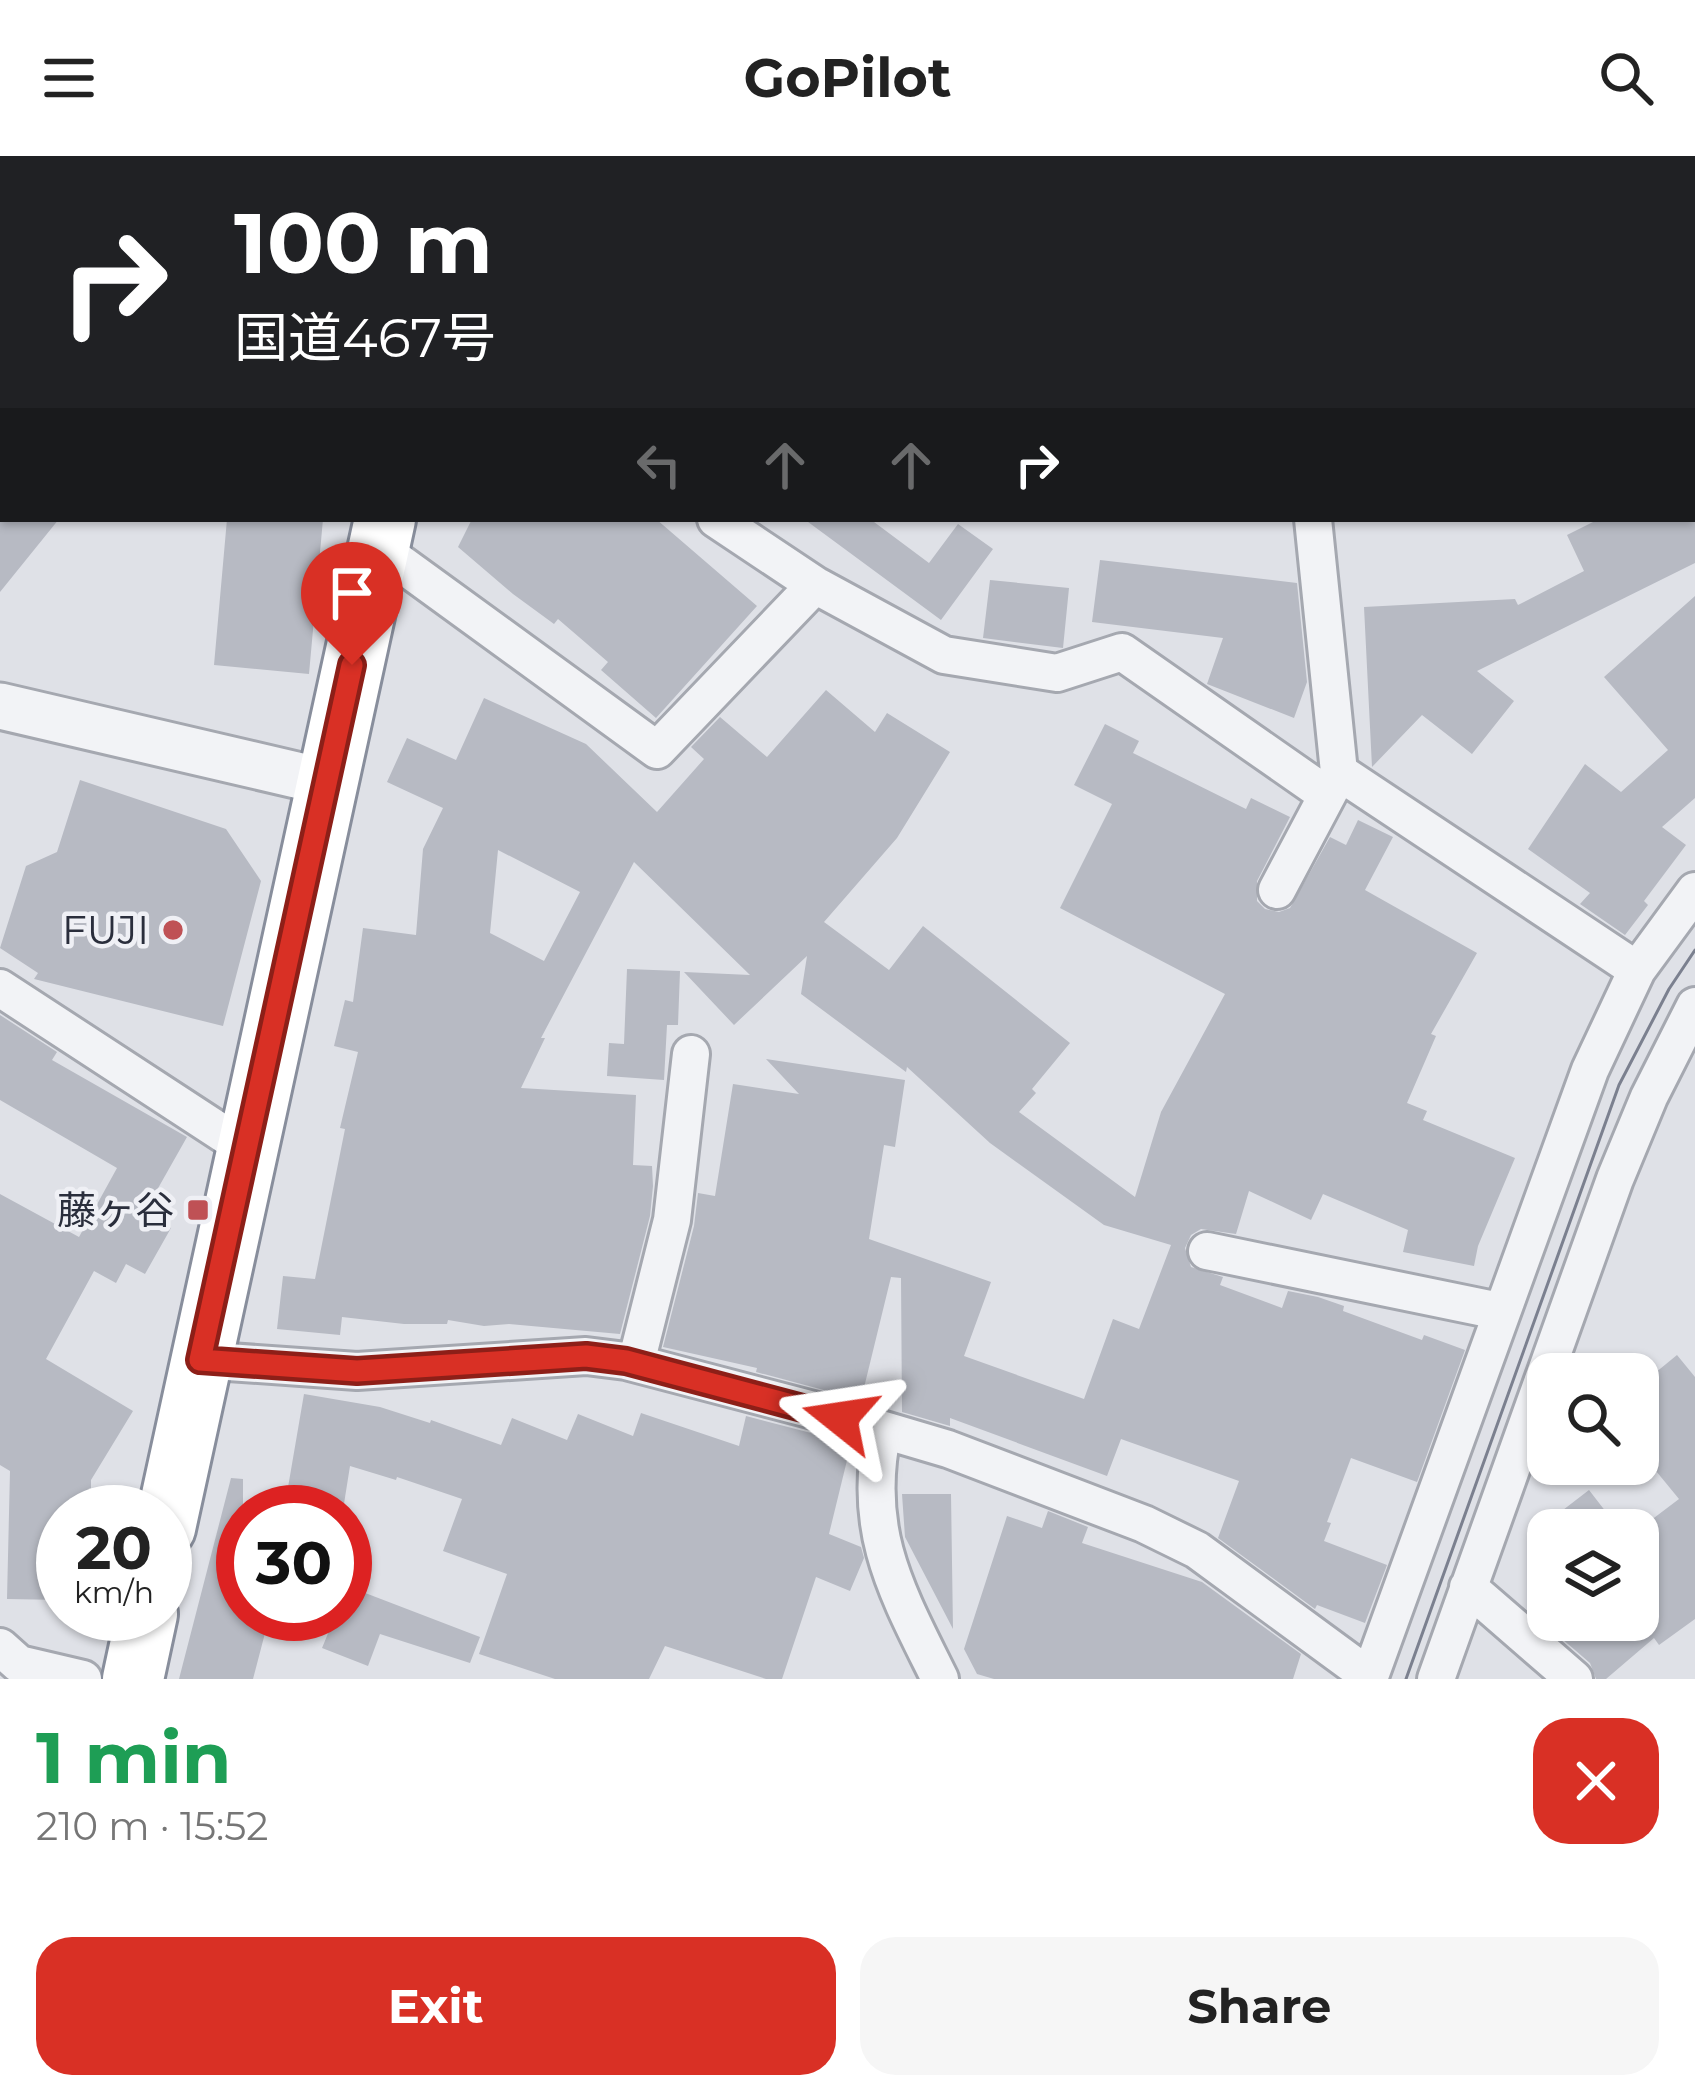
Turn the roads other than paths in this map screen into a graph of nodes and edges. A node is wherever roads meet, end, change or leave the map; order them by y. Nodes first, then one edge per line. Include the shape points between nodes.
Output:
1 (720, 522) edge
2 (1313, 522) edge
3 (381, 533) edge
4 (815, 586) junction
5 (0, 706) edge
6 (326, 782) junction
7 (1333, 783) junction
8 (1277, 890) dead end
9 (1695, 891) edge
10 (1637, 970) junction
11 (0, 988) edge
12 (1695, 1006) edge
13 (691, 1054) dead end
14 (245, 1148) junction
15 (1207, 1251) dead end
16 (1499, 1311) junction
17 (200, 1360) junction
18 (636, 1364) junction
19 (884, 1430) junction
20 (174, 1485) edge
21 (1468, 1587) junction
22 (141, 1641) edge
23 (7, 1663) edge
24 (1370, 1678) edge
25 (83, 1679) edge
26 (133, 1679) edge
27 (940, 1679) edge
28 (1436, 1679) edge
29 (1574, 1679) edge

1 - 4 street
2 - 7 street
3 - 4 street via 657,750
3 - 6 highway
4 - 7 street via 944,655 1057,673 1121,652
5 - 6 street
6 - 14 highway
7 - 8 street
7 - 10 street
9 - 10 street
10 - 16 street via 1589,1070
11 - 14 street
12 - 21 street via 1615,1179
13 - 18 street via 672,1220
14 - 17 highway
15 - 16 street
16 - 24 street
17 - 18 street via 357,1371 565,1356
17 - 20 highway
18 - 19 street
19 - 24 street via 1197,1550
19 - 27 street via 876,1474 883,1545 904,1612
21 - 28 street
21 - 29 street
22 - 26 highway
23 - 25 street

